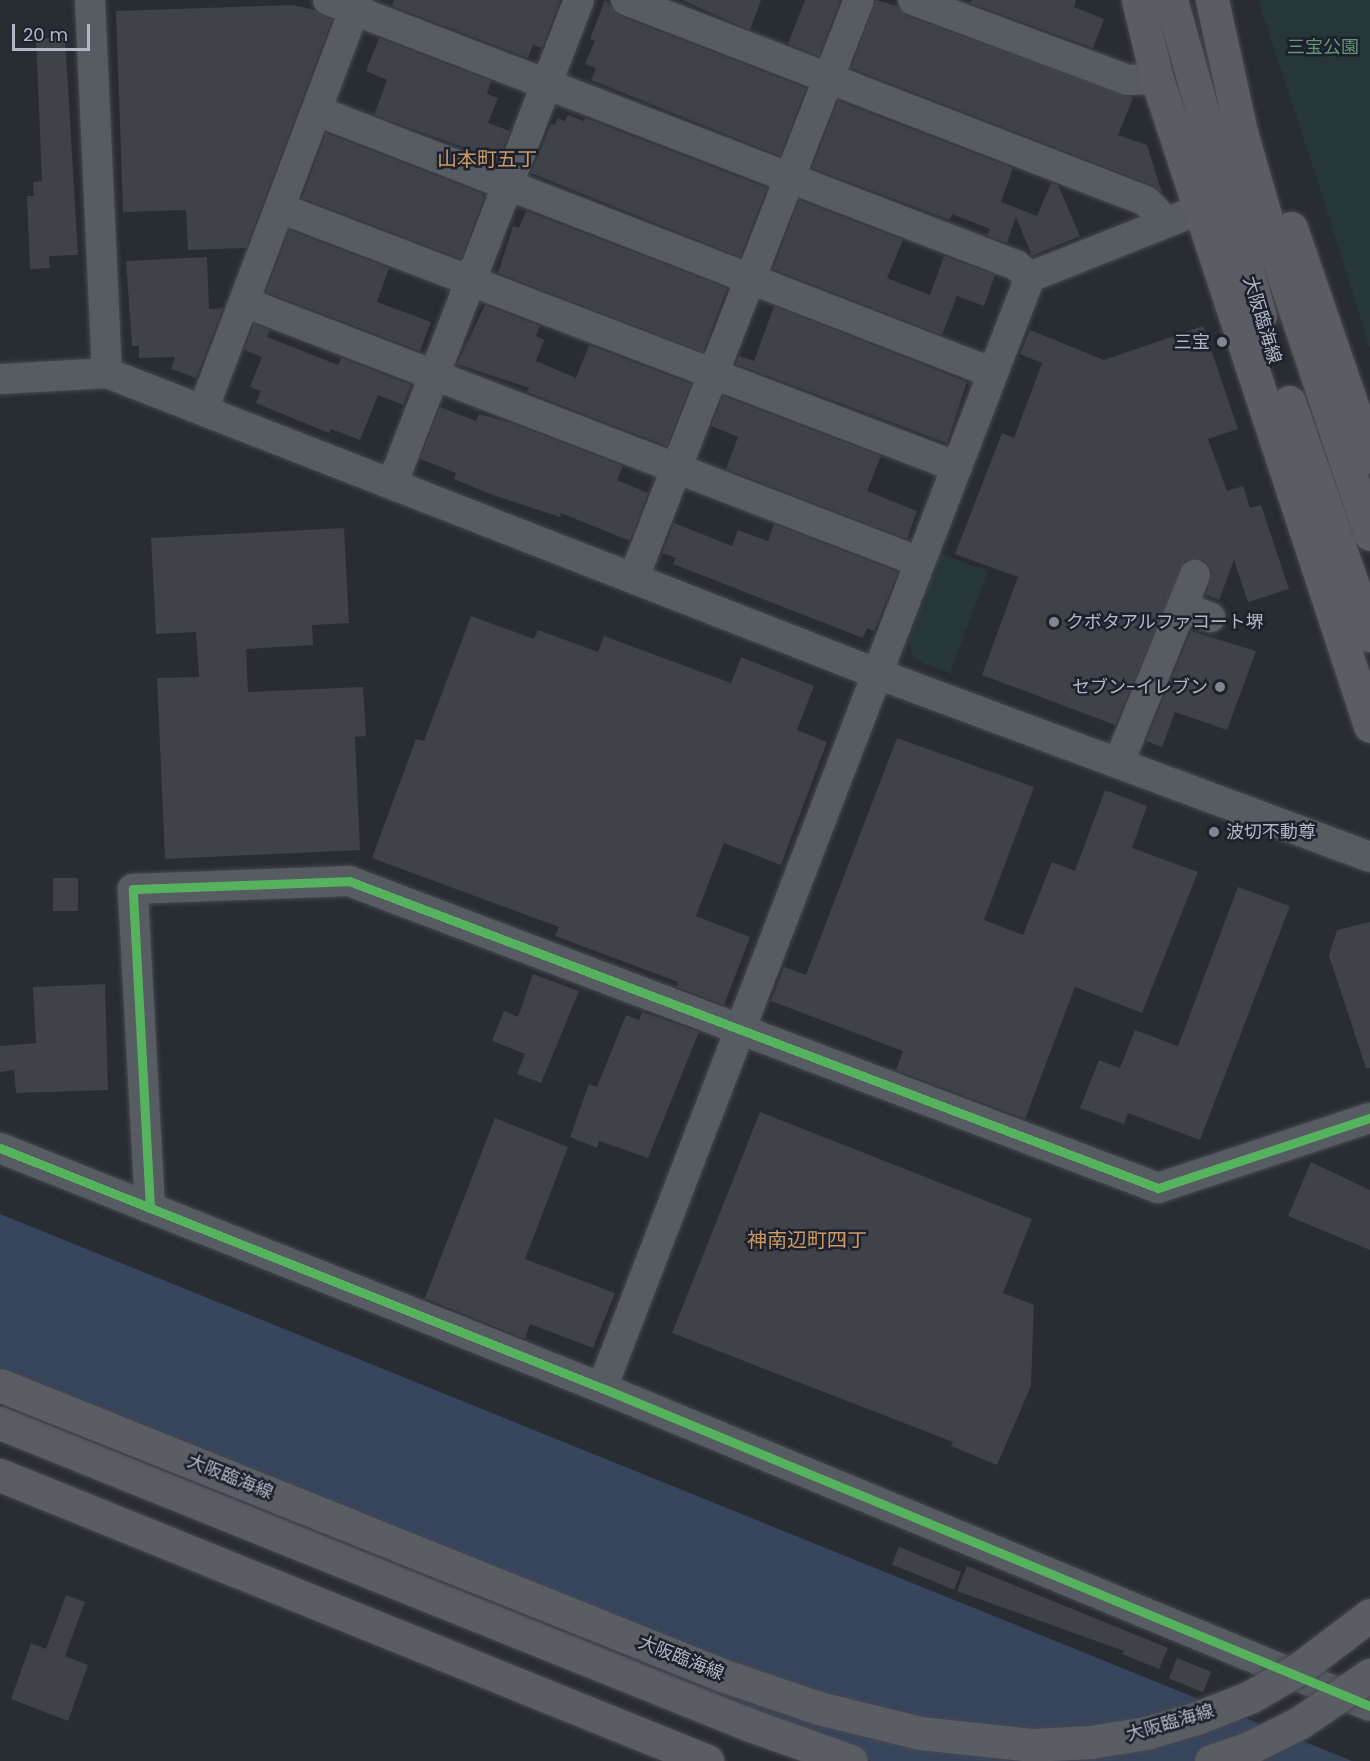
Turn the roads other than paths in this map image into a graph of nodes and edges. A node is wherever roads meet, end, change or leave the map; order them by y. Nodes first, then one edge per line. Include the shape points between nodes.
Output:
1 (90, 0) edge
2 (579, 0) edge
3 (626, 0) edge
4 (859, 0) edge
5 (913, 0) edge
6 (1138, 0) edge
7 (1171, 0) edge
8 (1212, 1) edge
9 (347, 3) edge
10 (1157, 79) junction
11 (829, 80) junction
12 (545, 85) junction
13 (317, 111) junction
14 (790, 179) junction
15 (505, 185) junction
16 (280, 208) junction
17 (1201, 209) junction
18 (1165, 221) junction
19 (1030, 277) junction
20 (750, 279) junction
21 (469, 281) junction
22 (244, 302) junction
23 (107, 373) junction
24 (714, 373) junction
25 (993, 373) junction
26 (432, 374) junction
27 (0, 379) edge
28 (203, 410) junction
29 (1370, 457) edge
30 (957, 467) junction
31 (676, 469) junction
32 (393, 482) junction
33 (1370, 534) edge
34 (920, 562) junction
35 (1195, 575) dead end
36 (634, 577) junction
37 (1182, 607) junction
38 (1210, 617) dead end
39 (1370, 635) edge
40 (878, 674) junction
41 (1370, 726) edge
42 (1119, 762) junction
43 (1370, 857) edge
44 (740, 1029) junction
45 (1370, 1118) edge
46 (0, 1148) edge
47 (150, 1208) junction
48 (0, 1384) edge
49 (602, 1388) junction
50 (0, 1423) edge
51 (0, 1446) edge
52 (0, 1475) edge
53 (1370, 1615) edge
54 (1370, 1675) edge
55 (1370, 1706) edge
56 (707, 1761) edge
57 (791, 1761) edge
58 (851, 1761) edge
59 (1211, 1761) edge

1 - 23 street
2 - 12 street
3 - 11 street
4 - 11 street
5 - 10 street via 1128,80
6 - 10 main road
7 - 39 main road, 大阪臨海線 via 1269,343
8 - 29 main road
8 - 33 main road, 大阪臨海線 via 1241,132 1273,242
9 - 12 street
9 - 13 street
10 - 17 main road
11 - 14 street
11 - 18 street via 1146,201
12 - 14 street
12 - 15 street
13 - 15 street
13 - 16 street
14 - 19 street via 1016,265
14 - 20 street
15 - 20 street
15 - 21 street
16 - 21 street
16 - 22 street
17 - 18 street
17 - 41 main road
18 - 19 street
19 - 25 street
20 - 24 street
20 - 25 street
21 - 24 street
21 - 26 street
22 - 26 street
22 - 28 street
23 - 27 street
23 - 28 street
24 - 30 street
24 - 31 street
25 - 30 street
26 - 31 street
26 - 32 street
28 - 32 street
30 - 34 street
31 - 34 street
31 - 36 street
32 - 36 street
34 - 40 street
35 - 37 street
36 - 40 street
37 - 38 street
37 - 42 street
40 - 42 street
40 - 44 street
42 - 43 street
44 - 45 street via 1158,1188
44 - 47 street via 349,881 133,889
44 - 49 street
46 - 47 street
47 - 49 street
48 - 53 main road, 大阪臨海線, bridge via 722,1675 819,1708 920,1733 1033,1745 1091,1742 1146,1733 1250,1697 1300,1668
49 - 55 street
50 - 58 main road, 大阪臨海線 via 739,1720
51 - 57 main road via 604,1683
52 - 56 main road
54 - 59 main road, bridge via 1299,1723 1249,1748

